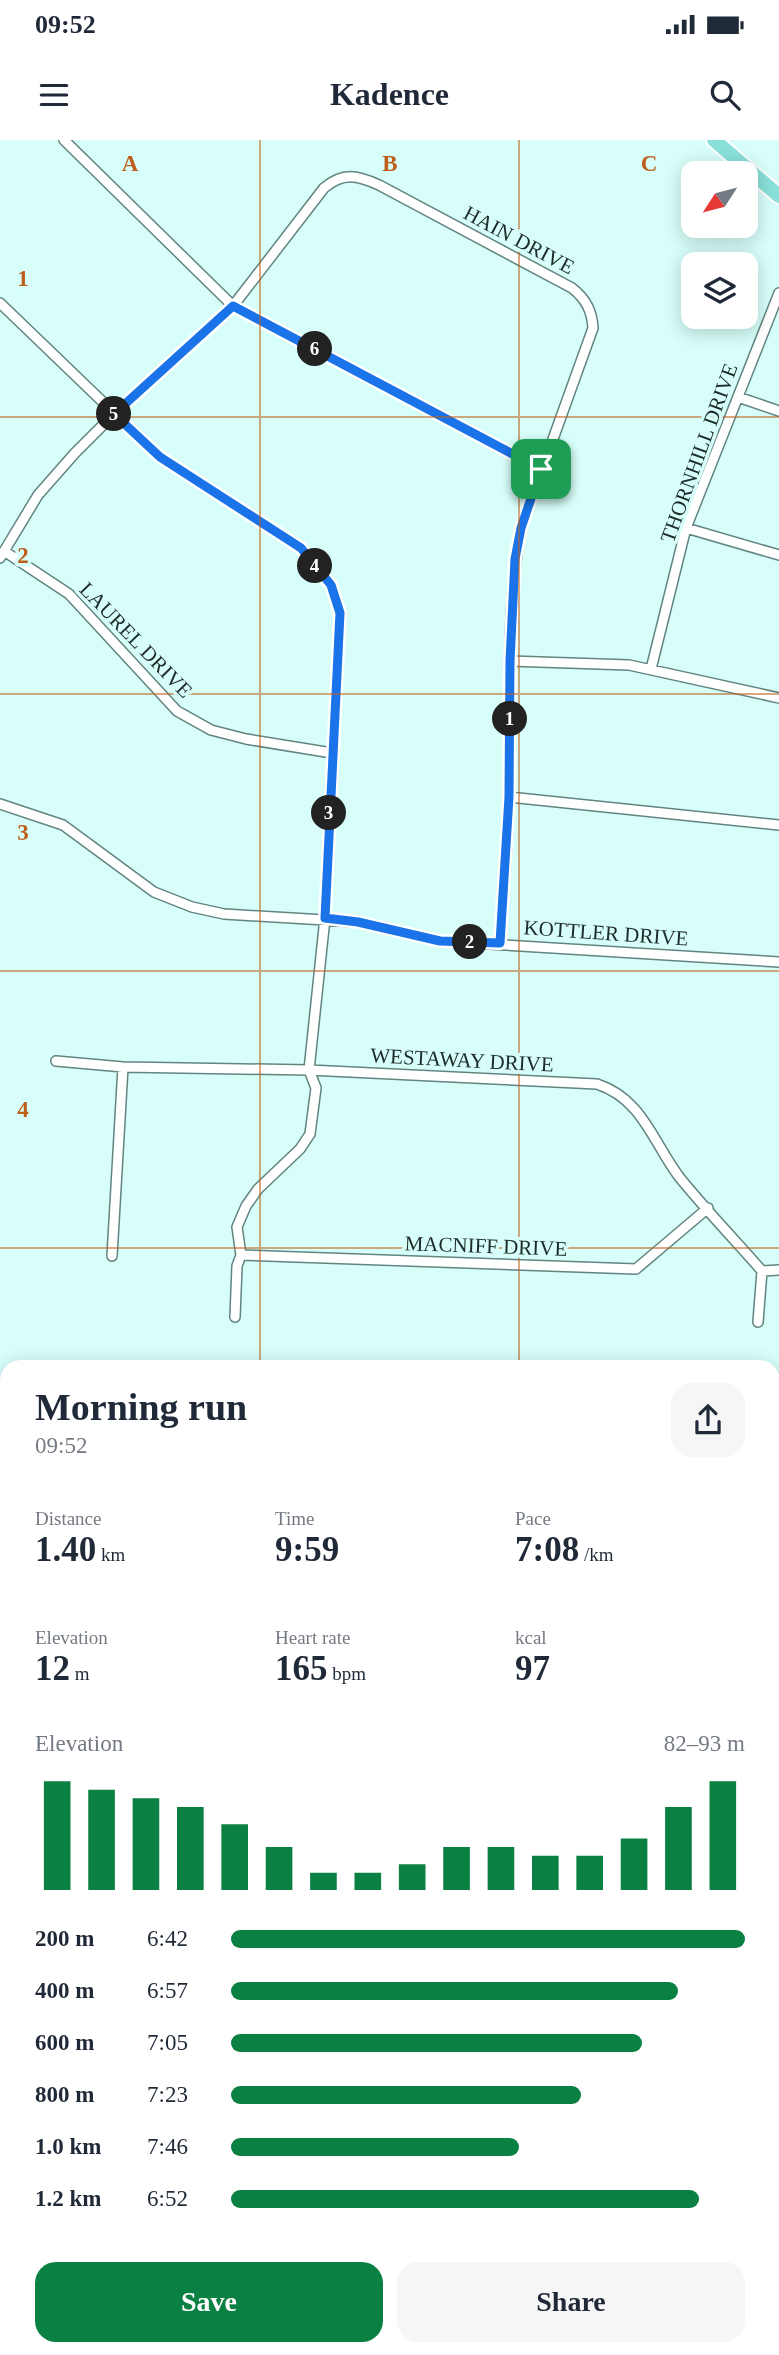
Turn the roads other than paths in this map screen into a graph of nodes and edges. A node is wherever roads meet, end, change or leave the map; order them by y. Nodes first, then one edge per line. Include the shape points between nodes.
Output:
1 (64, 140) edge
2 (714, 140) edge
3 (779, 196) edge
4 (779, 293) edge
5 (0, 303) edge
6 (233, 306) junction
7 (738, 397) junction
8 (779, 411) edge
9 (114, 414) junction
10 (541, 469) junction
11 (686, 528) junction
12 (2, 554) edge
13 (779, 555) edge
14 (510, 661) junction
15 (650, 669) junction
16 (779, 698) edge
17 (332, 753) junction
18 (509, 797) junction
19 (0, 804) edge
20 (779, 825) edge
21 (325, 918) junction
22 (500, 943) junction
23 (779, 962) edge
24 (56, 1061) dead end
25 (123, 1067) junction
26 (309, 1070) junction
27 (708, 1208) junction
28 (241, 1255) junction
29 (112, 1256) dead end
30 (779, 1270) edge
31 (762, 1271) junction
32 (235, 1317) dead end
33 (758, 1322) dead end

1 - 6 street
2 - 3 main road
4 - 7 street, THORNHILL DRIVE
5 - 9 street
6 - 9 street, HAIN DRIVE
6 - 10 street
6 - 10 street, HAIN DRIVE via 331,182 348,175 379,185 572,288 586,302 593,328
7 - 8 street
7 - 11 street, THORNHILL DRIVE
9 - 12 street, HAIN DRIVE via 38,495
9 - 17 street via 160,457 301,548 331,585 340,613
10 - 14 street, HAIN DRIVE via 515,559
11 - 13 street
11 - 15 street, THORNHILL DRIVE
12 - 17 street, LAUREL DRIVE via 69,594 177,711 211,730
14 - 15 street
14 - 18 street, HAIN DRIVE
15 - 16 street
17 - 21 street
18 - 20 street
18 - 22 street, HAIN DRIVE
19 - 21 street, KOTTLER DRIVE via 63,825 154,892 192,907 224,914
21 - 22 street, KOTTLER DRIVE via 440,941
21 - 26 street
22 - 23 street, KOTTLER DRIVE
24 - 25 street, WESTAWAY DRIVE
25 - 26 street, WESTAWAY DRIVE
25 - 29 street
26 - 27 street, WESTAWAY DRIVE via 610,1088 638,1111 680,1177
26 - 28 street via 316,1088 310,1134 246,1206 237,1227
27 - 28 street, MACNIFF DRIVE via 636,1269
27 - 31 street, WESTAWAY DRIVE
28 - 32 street
30 - 31 street
31 - 33 street

